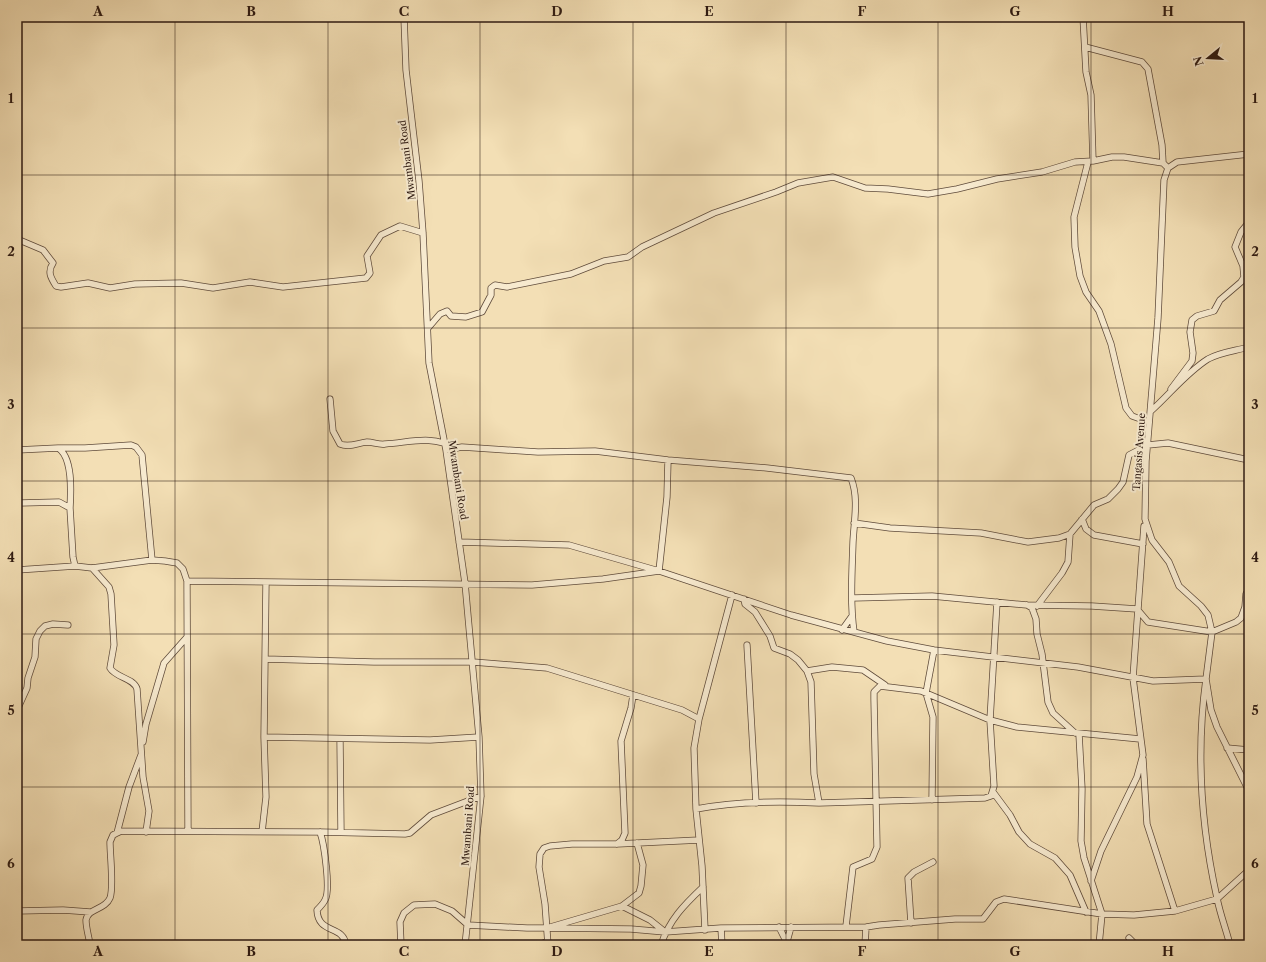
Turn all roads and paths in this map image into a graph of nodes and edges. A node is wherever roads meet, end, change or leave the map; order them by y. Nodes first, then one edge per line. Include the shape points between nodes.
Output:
1 (404, 17) edge
2 (1083, 17) edge
3 (1085, 47) junction
4 (1249, 154) edge
5 (1090, 162) junction
6 (1163, 162) junction
7 (1168, 168) junction
8 (1249, 222) edge
9 (423, 233) junction
10 (17, 239) edge
11 (428, 329) junction
12 (1249, 347) edge
13 (1172, 389) junction
14 (330, 398) dead end
15 (1151, 410) junction
16 (1149, 422) junction
17 (443, 441) junction
18 (1148, 445) junction
19 (58, 448) junction
20 (457, 448) junction
21 (17, 450) edge
22 (446, 450) junction
23 (668, 460) junction
24 (1249, 460) edge
25 (18, 503) edge
26 (70, 508) junction
27 (1082, 519) junction
28 (1145, 520) junction
29 (854, 523) junction
30 (1070, 534) junction
31 (459, 542) junction
32 (1143, 544) junction
33 (152, 560) junction
34 (75, 566) junction
35 (92, 568) junction
36 (17, 570) edge
37 (659, 571) junction
38 (187, 581) junction
39 (266, 582) junction
40 (465, 583) junction
41 (1249, 588) edge
42 (732, 595) junction
43 (853, 598) junction
44 (744, 599) junction
45 (997, 602) junction
46 (1027, 605) junction
47 (1037, 606) junction
48 (1137, 609) junction
49 (852, 616) junction
50 (1148, 622) junction
51 (68, 625) dead end
52 (1136, 629) junction
53 (842, 630) junction
54 (854, 632) junction
55 (1212, 632) junction
56 (187, 637) junction
57 (747, 645) dead end
58 (934, 650) junction
59 (993, 657) junction
60 (265, 659) junction
61 (473, 662) junction
62 (1042, 663) junction
63 (807, 671) junction
64 (1133, 678) junction
65 (1206, 679) junction
66 (887, 686) junction
67 (926, 693) junction
68 (633, 694) junction
69 (17, 710) edge
70 (699, 719) junction
71 (990, 720) junction
72 (1077, 734) junction
73 (264, 737) junction
74 (479, 737) junction
75 (340, 739) junction
76 (1140, 739) junction
77 (1227, 748) junction
78 (1249, 750) edge
79 (141, 753) junction
80 (1143, 755) junction
81 (1249, 791) edge
82 (993, 792) junction
83 (481, 796) junction
84 (932, 800) junction
85 (876, 802) junction
86 (756, 803) junction
87 (819, 803) junction
88 (696, 808) junction
89 (188, 831) junction
90 (146, 832) junction
91 (262, 832) junction
92 (320, 832) junction
93 (341, 832) junction
94 (117, 833) junction
95 (698, 840) junction
96 (637, 843) junction
97 (617, 844) junction
98 (933, 862) dead end
99 (1249, 870) edge
100 (1091, 881) junction
101 (703, 887) junction
102 (1217, 899) junction
103 (622, 906) junction
104 (17, 911) edge
105 (1175, 911) junction
106 (90, 912) junction
107 (1086, 912) junction
108 (1102, 914) junction
109 (911, 923) junction
110 (468, 925) junction
111 (846, 926) junction
112 (779, 927) junction
113 (791, 927) junction
114 (866, 927) junction
115 (547, 928) junction
116 (721, 928) junction
117 (705, 930) junction
118 (665, 932) junction
119 (1128, 938) dead end
120 (548, 943) edge
121 (786, 943) edge
122 (90, 945) edge
123 (346, 945) edge
124 (401, 945) edge
125 (465, 945) edge
126 (540, 945) edge
127 (661, 945) edge
128 (722, 945) edge
129 (864, 945) edge
130 (1099, 945) edge
131 (1136, 945) edge
132 (1230, 945) edge

1 - 9 street, Mwambani Road via 406,70
2 - 3 street
3 - 5 street via 1086,72 1091,95
3 - 6 street via 1131,58 1142,62 1148,69
4 - 7 street via 1188,160
5 - 6 street via 1124,157
5 - 11 street via 1075,162 1042,172 928,194 865,188 833,177 798,183 714,213 628,257 604,261 571,274 507,287 495,285 490,288 490,295 482,312 460,318 451,316 447,311 434,319
5 - 16 street via 1074,218 1080,276 1086,292 1099,311 1111,344 1126,408 1132,416
6 - 7 street
7 - 15 street, Tangasis Avenue via 1163,187 1158,318
8 - 13 street via 1241,232 1235,247 1244,266 1242,282 1220,300 1214,311 1192,320 1192,360
9 - 10 street via 400,226 381,235 367,256 370,273 366,278 283,287 250,282 213,288 181,283 135,284 110,288 88,283 61,287 56,286 50,277 53,263 43,250
9 - 11 street, Mwambani Road
11 - 17 street, Mwambani Road via 429,363
12 - 13 street via 1208,359
13 - 15 street via 1162,402
14 - 17 street via 334,431 340,444 346,446 369,442 383,444 434,439
15 - 16 street, Tangasis Avenue
16 - 18 street, Tangasis Avenue
17 - 20 street
17 - 22 street, Mwambani Road
18 - 24 street via 1168,443
18 - 27 street via 1129,455 1123,482 1118,489 1094,505
18 - 28 street, Tangasis Avenue
19 - 21 street
19 - 26 street via 66,455 71,487
19 - 33 street via 131,444 142,454
20 - 22 street
20 - 23 street via 538,452 595,451
22 - 31 street, Mwambani Road
23 - 29 street via 846,476 851,478 855,493
23 - 37 street
25 - 26 street via 59,502
26 - 34 street
27 - 30 street
27 - 32 street via 1086,529 1094,535
28 - 32 street
28 - 55 street, Tangasis Avenue via 1152,540 1169,562 1179,586 1208,615
29 - 30 street via 890,528 981,533 1028,542
29 - 43 street
30 - 47 street via 1068,562
31 - 37 street via 569,545
31 - 40 street, Mwambani Road
32 - 48 street
33 - 35 street
33 - 38 street via 177,563
34 - 35 street
34 - 36 street
35 - 79 street via 109,587 111,594 114,645 110,668 112,672 136,685
37 - 40 street via 532,585
37 - 42 street
38 - 39 street
38 - 56 street
39 - 40 street
39 - 60 street
40 - 61 street, Mwambani Road
41 - 55 street via 1241,618
42 - 44 street
42 - 70 street
43 - 45 street via 932,596
43 - 49 street
44 - 53 street
44 - 63 street via 745,604 755,612 770,636 774,648 790,654
45 - 46 street
45 - 59 street
46 - 47 street
46 - 62 street via 1032,608 1036,619
47 - 48 street
48 - 50 street
48 - 52 street
49 - 53 street
49 - 54 street
50 - 52 street
50 - 55 street
51 - 69 street via 53,624 45,626 40,631 36,639 35,657 27,688
52 - 64 street
53 - 54 street
54 - 58 street
55 - 65 street, Tangasis Avenue
56 - 79 street via 164,663 146,724
56 - 89 street
57 - 86 street
58 - 59 street
58 - 67 street
59 - 62 street
59 - 71 street
60 - 61 street
60 - 73 street
61 - 68 street via 547,668
61 - 74 street, Mwambani Road
62 - 64 street
62 - 72 street via 1048,702 1053,713
63 - 66 street via 832,667 863,670
63 - 87 street via 811,682 814,774
64 - 65 street
64 - 76 street
65 - 77 street, Tangasis Avenue via 1211,710
65 - 102 street via 1199,757 1204,827
66 - 67 street
66 - 85 street via 880,686 874,692
67 - 71 street
67 - 84 street via 933,717
68 - 70 street via 682,710
68 - 97 street via 621,741 625,833
70 - 88 street via 694,748
71 - 72 street via 1017,728
71 - 82 street
72 - 76 street
72 - 100 street via 1082,789 1081,841
73 - 75 street
73 - 91 street via 266,797
74 - 75 street via 430,740
74 - 83 street, Mwambani Road
75 - 93 street
76 - 80 street
77 - 78 street
77 - 81 street, Tangasis Avenue
79 - 90 street via 149,812
79 - 94 street via 128,787
80 - 100 street via 1137,777 1101,851
80 - 105 street via 1147,824
82 - 84 street via 985,798
82 - 107 street via 1019,832 1030,844 1055,858 1070,875
83 - 93 street via 431,815 410,833
83 - 110 street, Mwambani Road
84 - 85 street
85 - 87 street
85 - 111 street via 877,847 872,858 853,867
86 - 87 street
86 - 88 street via 725,803
88 - 95 street
89 - 90 street
89 - 91 street
90 - 94 street
91 - 92 street
92 - 93 street
92 - 123 street via 325,848 328,882 325,900 317,910 317,917 323,926 344,936
94 - 106 street via 113,834 110,842 110,898 105,906
95 - 96 street
95 - 101 street
96 - 97 street
96 - 103 street via 643,865 641,886 639,893
97 - 115 street via 572,844 544,848 540,854 539,867
98 - 109 street via 908,878
99 - 102 street
100 - 108 street
101 - 117 street
101 - 118 street via 674,916
102 - 105 street
102 - 132 street
103 - 115 street
103 - 118 street via 650,920
104 - 106 street
105 - 108 street via 1134,915
106 - 122 street via 86,922
107 - 108 street
107 - 109 street via 1004,899 996,902 983,919 955,918
108 - 130 street
109 - 114 street
110 - 115 street
110 - 124 street via 452,911 435,904 414,905 404,913 400,922
110 - 125 street, Mwambani Road
111 - 113 street
111 - 114 street
112 - 113 street
112 - 116 street
112 - 121 street
113 - 121 street
114 - 129 street
115 - 118 street
115 - 120 street
116 - 117 street
116 - 128 street
117 - 118 street
118 - 127 street
119 - 131 street
120 - 126 street

